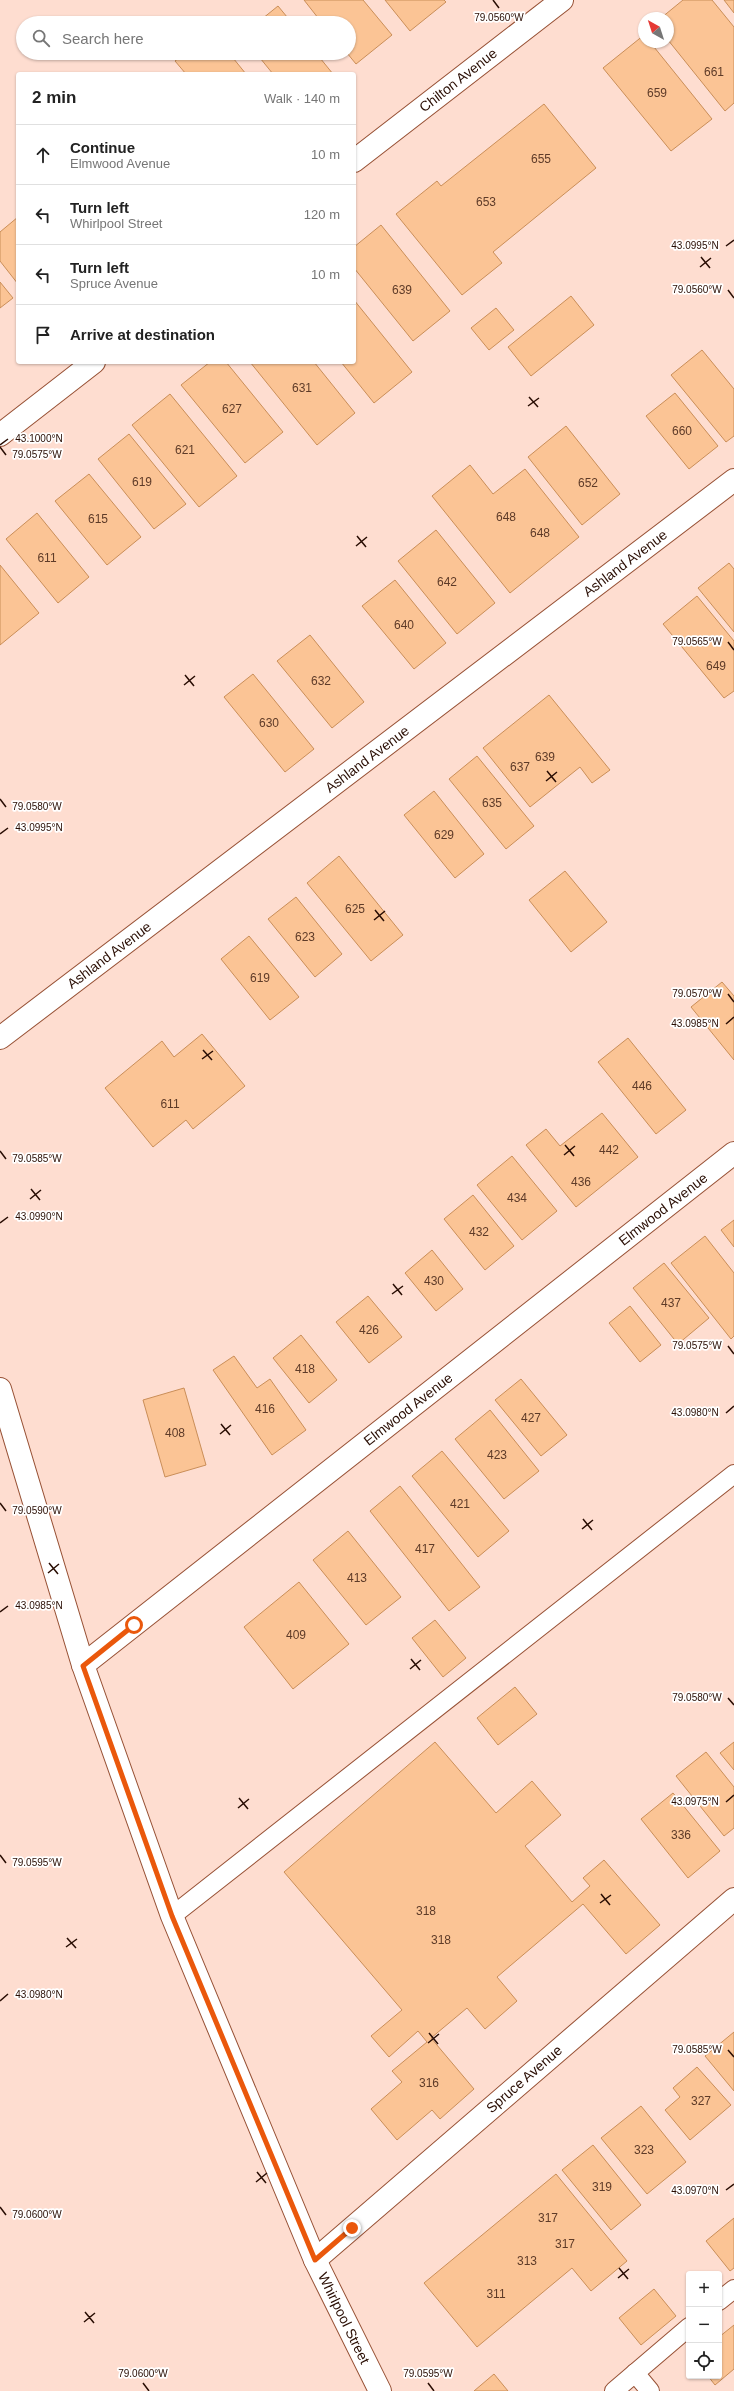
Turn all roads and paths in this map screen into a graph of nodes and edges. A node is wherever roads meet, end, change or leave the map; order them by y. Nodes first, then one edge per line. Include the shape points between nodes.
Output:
1 (562, 0) edge
2 (356, 159) edge
3 (91, 364) edge
4 (0, 435) edge
5 (734, 480) edge
6 (0, 1038) edge
7 (734, 1153) edge
8 (0, 1389) edge
9 (734, 1474) edge
10 (83, 1666) junction
11 (734, 1898) edge
12 (172, 1916) junction
13 (315, 2260) junction
14 (734, 2289) edge
15 (722, 2299) edge
16 (686, 2330) edge
17 (635, 2373) junction
18 (380, 2391) edge
19 (614, 2391) edge
20 (650, 2391) edge

1 - 2 street, Chilton Avenue
3 - 4 street
5 - 6 street, Ashland Avenue
7 - 10 street, Elmwood Avenue
8 - 10 street, Whirlpool Street
9 - 12 lane
10 - 12 street, Whirlpool Street
11 - 13 street, Spruce Avenue
12 - 13 street, Whirlpool Street
13 - 18 street, Whirlpool Street
14 - 15 lane
16 - 17 lane
17 - 19 lane
17 - 20 lane

